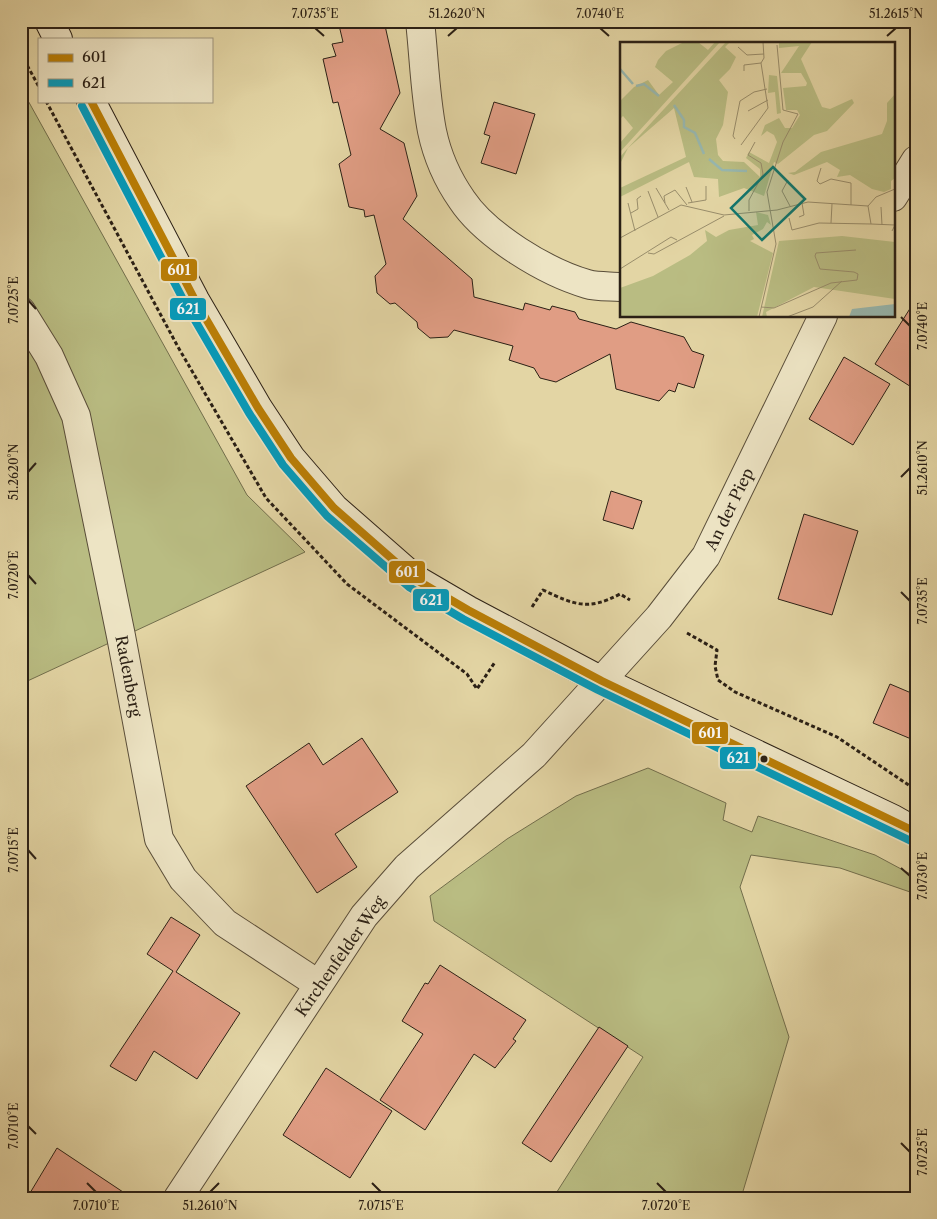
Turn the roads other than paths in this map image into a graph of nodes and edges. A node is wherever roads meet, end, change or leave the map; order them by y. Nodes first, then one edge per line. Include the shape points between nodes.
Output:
1 (49, 21) edge
2 (420, 21) edge
3 (58, 38) edge
4 (92, 102) edge
5 (916, 160) edge
6 (894, 195) edge
7 (620, 287) edge
8 (21, 311) edge
9 (822, 318) edge
10 (602, 681) junction
11 (916, 832) edge
12 (318, 984) junction
13 (178, 1198) edge

1 - 3 street
2 - 7 street via 432,131 442,164 462,201 485,226 547,268 588,284
4 - 10 street via 195,300 258,408 291,458 334,508 415,578
5 - 6 street
8 - 12 street, Radenberg via 49,356 76,416 159,839 183,879 225,923
9 - 10 street, An der Piep via 706,556 659,617
10 - 11 street via 894,818
10 - 12 street, Kirchenfelder Weg via 534,755 407,866 364,916
12 - 13 street, Kirchenfelder Weg

